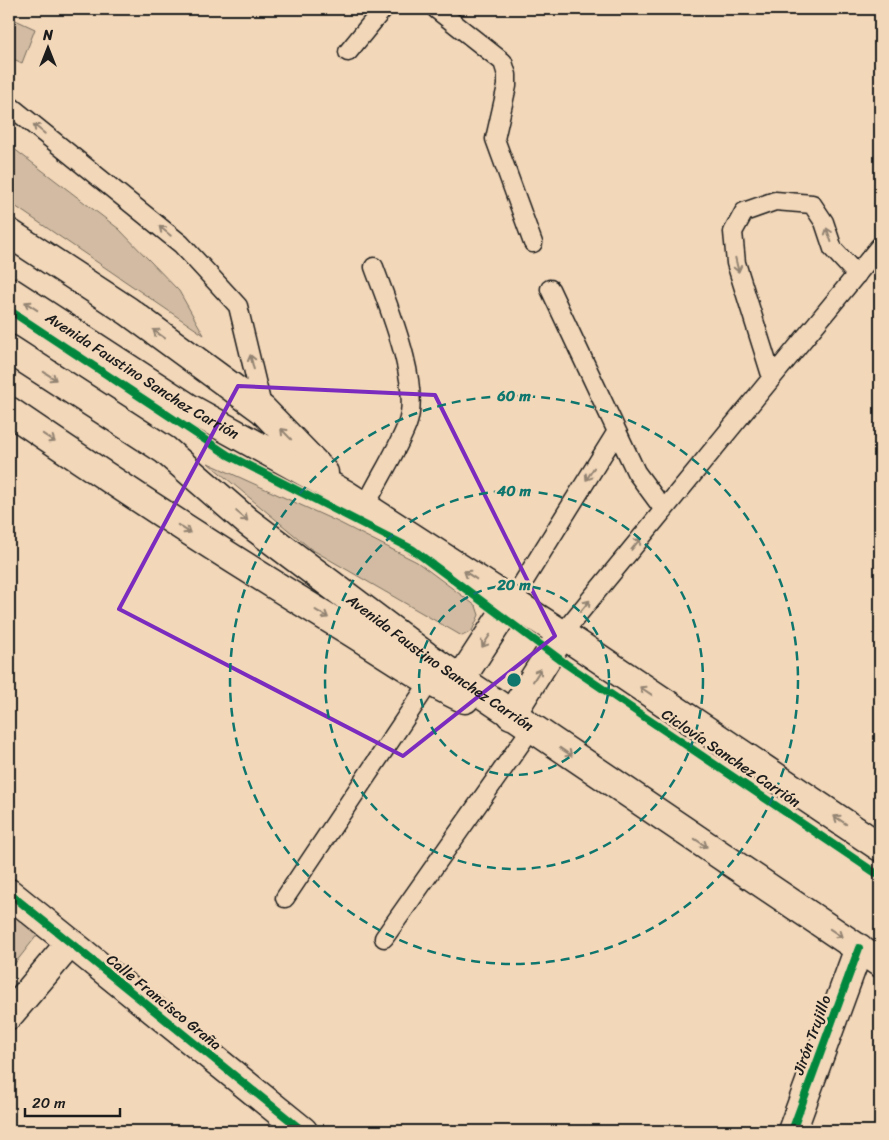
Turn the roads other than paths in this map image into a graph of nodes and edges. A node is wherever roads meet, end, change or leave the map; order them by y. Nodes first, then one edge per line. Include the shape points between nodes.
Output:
1 (383, 9) edge
2 (436, 9) edge
3 (348, 52) dead end
4 (9, 105) edge
5 (9, 233) edge
6 (533, 243) dead end
7 (880, 246) edge
8 (374, 267) dead end
9 (857, 275) junction
10 (550, 289) dead end
11 (9, 291) edge
12 (9, 349) edge
13 (772, 378) junction
14 (9, 410) edge
15 (263, 410) junction
16 (616, 433) junction
17 (355, 500) junction
18 (664, 510) junction
19 (511, 602) junction
20 (562, 634) junction
21 (460, 680) junction
22 (430, 683) junction
23 (521, 722) junction
24 (880, 847) edge
25 (9, 893) edge
26 (285, 898) dead end
27 (384, 938) dead end
28 (70, 944) junction
29 (869, 955) edge
30 (9, 1015) edge
31 (303, 1131) edge
32 (792, 1131) edge

1 - 3 lane
2 - 6 lane via 503,62 507,86 495,139
15 -> 4 lane via 238,306 181,244
15 -> 5 main road via 128,311
7 - 9 lane
8 - 17 lane via 400,341 410,391 407,424
9 - 13 lane
9 -> 13 lane via 834,248 824,222 812,204 775,201 744,212 733,232 736,263
10 - 16 lane
17 -> 11 main road, Avenida Faustino Sanchez Carrión via 189,408
12 -> 21 main road, Avenida Faustino Sanchez Carrión via 166,450 248,522
13 - 18 lane
14 -> 22 main road via 182,527
17 -> 15 main road
16 - 18 lane via 636,472
16 -> 19 lane
19 -> 17 main road, Avenida Faustino Sanchez Carrión
20 -> 18 lane
19 - 20 main road, Avenida Faustino Sanchez Carrión
19 -> 21 main road
23 -> 20 main road
24 -> 20 main road, Avenida Faustino Sanchez Carrión
21 - 23 main road, Avenida Faustino Sanchez Carrión
22 - 23 main road
22 - 26 lane
23 - 27 lane
23 -> 29 main road, Avenida Faustino Sanchez Carrión
25 - 28 main road, Calle Francisco Graña
28 - 30 main road
28 - 31 main road, Calle Francisco Graña
29 - 32 main road, Jirón Trujillo

